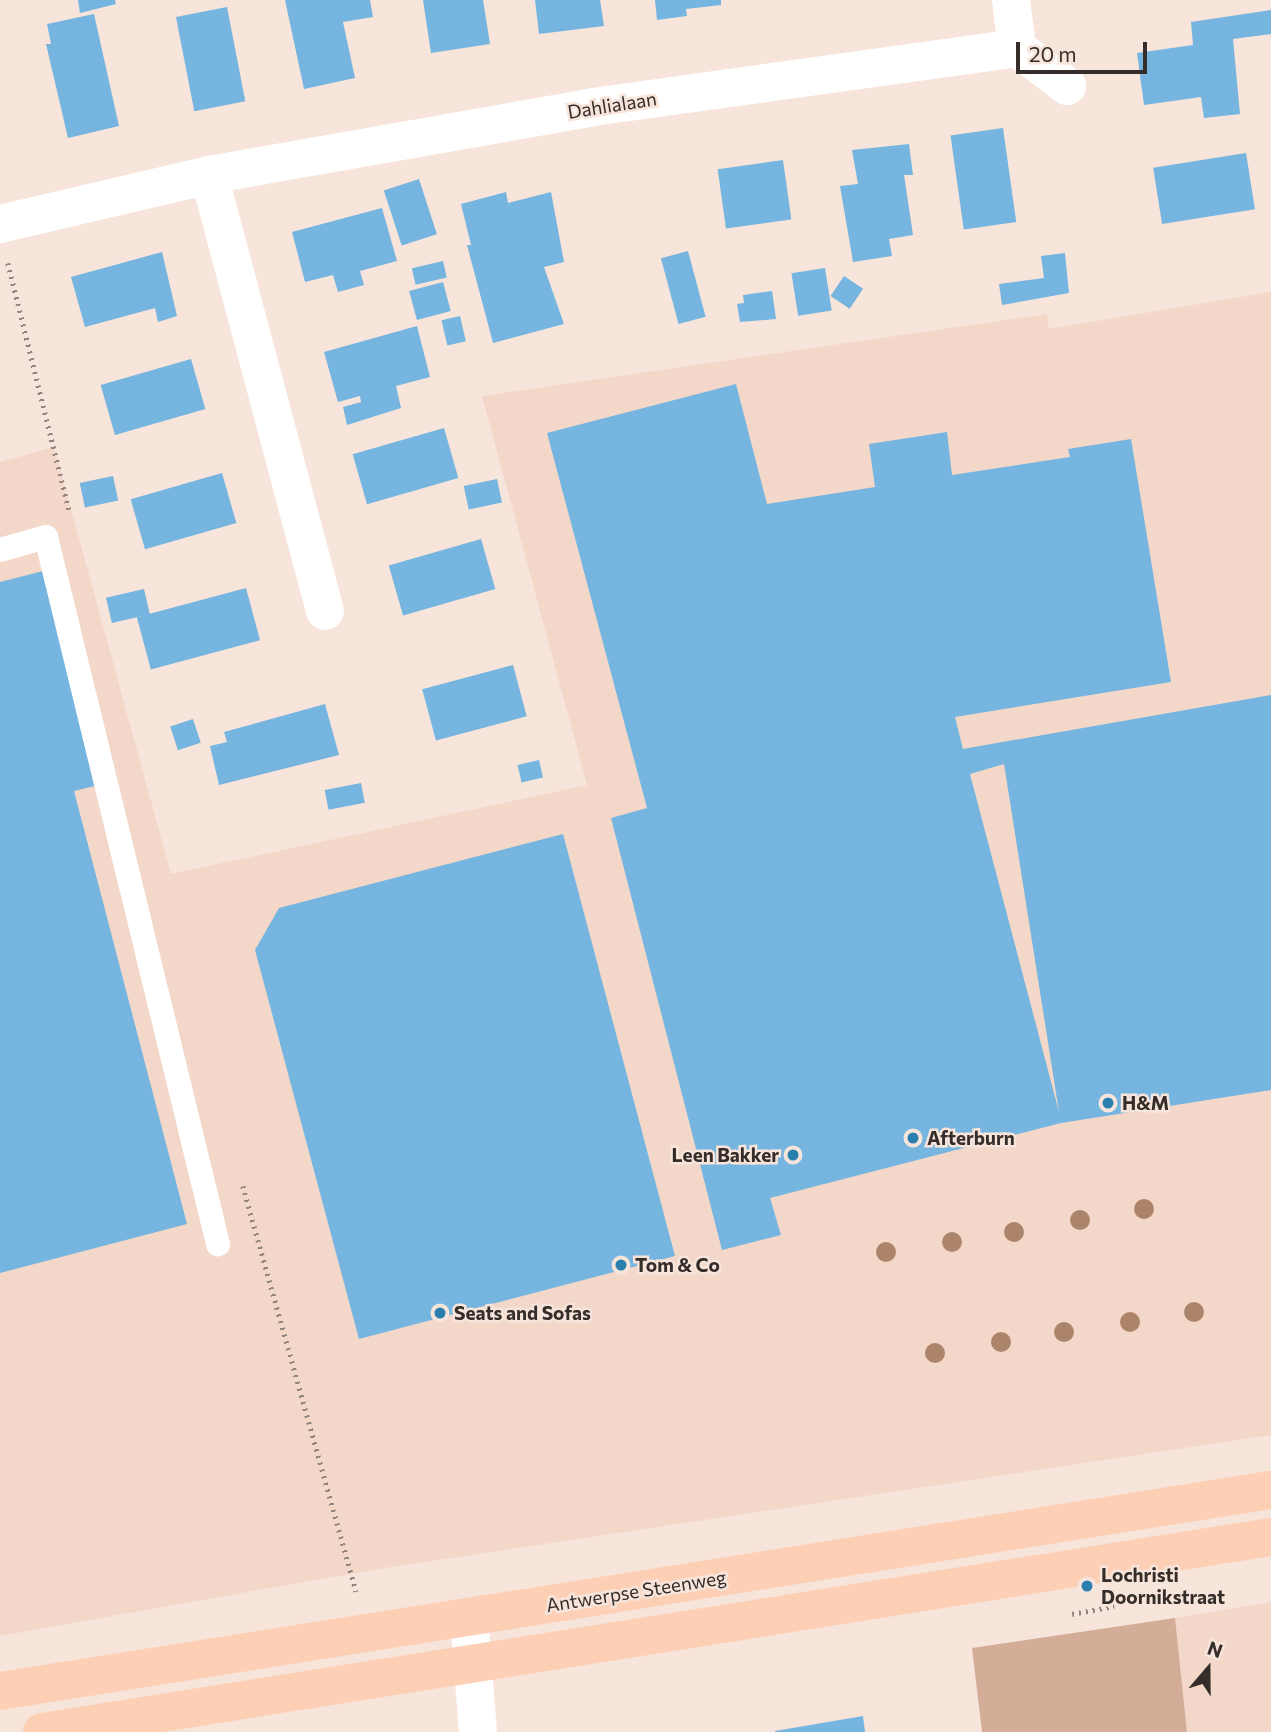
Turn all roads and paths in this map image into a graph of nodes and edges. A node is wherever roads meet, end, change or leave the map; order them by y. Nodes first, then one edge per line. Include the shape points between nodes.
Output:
1 (1011, 0) edge
2 (1017, 48) junction
3 (1068, 86) dead end
4 (209, 175) junction
5 (0, 224) edge
6 (0, 550) edge
7 (325, 611) dead end
8 (218, 1244) dead end
9 (1271, 1490) edge
10 (1271, 1538) edge
11 (469, 1618) junction
12 (472, 1663) junction
13 (0, 1691) edge
14 (42, 1732) edge
15 (478, 1732) edge

1 - 2 street
2 - 3 street
2 - 4 street, Dahlialaan via 593,107
4 - 5 street, Dahlialaan
4 - 7 street
6 - 8 lane via 46,537
9 - 11 main road, Antwerpse Steenweg
10 - 12 main road
11 - 12 street
11 - 13 main road, Antwerpse Steenweg
12 - 14 main road
12 - 15 street

